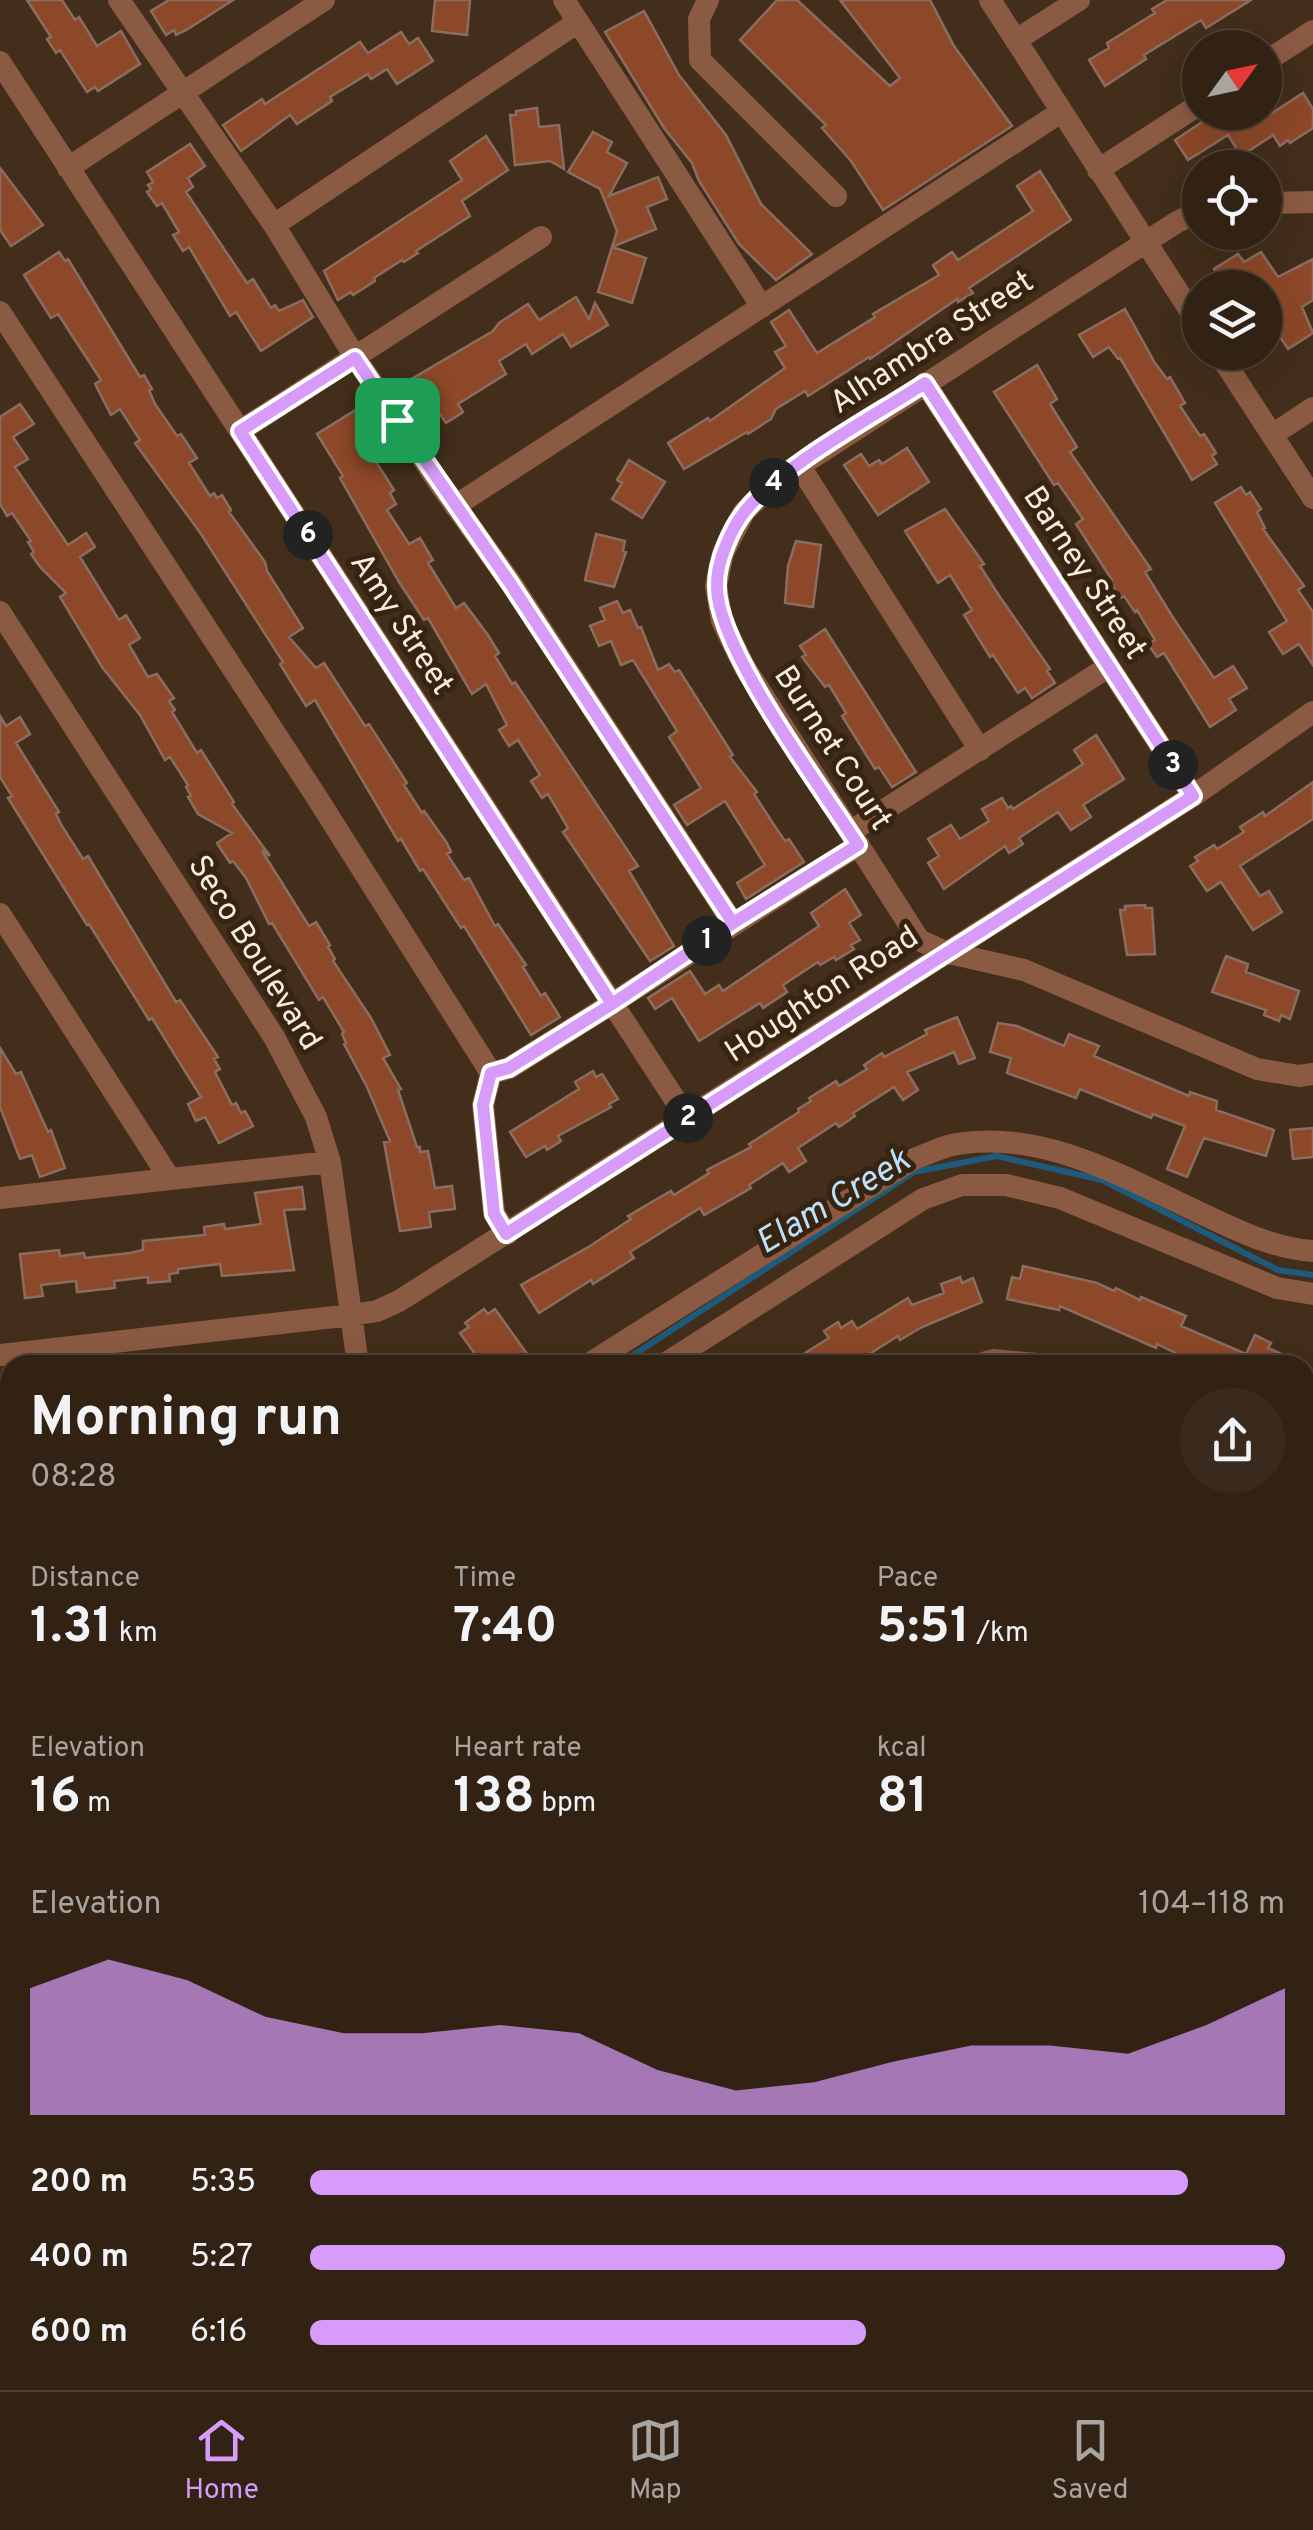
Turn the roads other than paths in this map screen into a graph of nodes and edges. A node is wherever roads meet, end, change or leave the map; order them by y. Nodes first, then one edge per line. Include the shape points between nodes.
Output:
1 (119, 0) edge
2 (324, 0) edge
3 (564, 0) edge
4 (708, 0) edge
5 (990, 0) edge
6 (1079, 0) edge
7 (578, 22) junction
8 (1313, 31) edge
9 (1016, 40) junction
10 (1282, 51) edge
11 (0, 62) edge
12 (180, 93) junction
13 (1061, 112) junction
14 (1182, 116) edge
15 (68, 168) junction
16 (1098, 170) junction
17 (836, 196) dead end
18 (1313, 202) edge
19 (1282, 203) edge
20 (1182, 221) edge
21 (274, 225) junction
22 (541, 237) dead end
23 (1145, 242) junction
24 (1182, 299) edge
25 (762, 307) junction
26 (0, 312) edge
27 (355, 358) junction
28 (1230, 370) edge
29 (925, 383) junction
30 (1313, 408) edge
31 (240, 431) junction
32 (1272, 435) junction
33 (799, 465) junction
34 (1313, 498) edge
35 (455, 506) junction
36 (723, 553) joint
37 (0, 612) edge
38 (1108, 667) junction
39 (1313, 712) edge
40 (980, 750) junction
41 (1193, 796) junction
42 (854, 838) junction
43 (0, 914) edge
44 (733, 923) junction
45 (945, 952) junction
46 (612, 1004) junction
47 (491, 1073) junction
48 (1313, 1074) edge
49 (687, 1118) junction
50 (330, 1162) junction
51 (170, 1179) junction
52 (0, 1198) edge
53 (506, 1234) junction
54 (1313, 1251) edge
55 (1313, 1294) edge
56 (352, 1315) junction
57 (0, 1355) edge
58 (357, 1355) edge
59 (603, 1355) edge
60 (679, 1355) edge

1 - 12 street
2 - 12 street
3 - 7 street
4 - 17 street via 699,19 700,60
5 - 9 street
6 - 9 street
7 - 21 street
7 - 25 street
8 - 10 street
9 - 13 street
11 - 15 street, Amy Street
12 - 15 street
12 - 21 street
13 - 16 street
13 - 25 street
14 - 16 street
15 - 31 street, Amy Street
16 - 23 street
18 - 19 street
20 - 23 street, Alhambra Street
21 - 27 street
22 - 27 street
23 - 24 street
23 - 29 street, Alhambra Street
25 - 35 street
26 - 47 street
27 - 31 street
27 - 35 street
28 - 32 street
29 - 33 street, Alhambra Street
29 - 38 street, Barney Street
30 - 32 street
31 - 46 street, Amy Street
32 - 34 street
33 - 36 street, Alhambra Street via 744,512
33 - 40 street
35 - 44 street
36 - 42 street, Burnet Court via 716,586 722,622
37 - 50 street, Seco Boulevard via 274,1037 316,1116
38 - 40 street
38 - 41 street, Barney Street
39 - 41 street, Houghton Road
40 - 42 street
41 - 45 street, Houghton Road
42 - 44 street
42 - 45 street, Burnet Court via 919,940
43 - 51 street
44 - 46 street
45 - 48 street via 1024,970 1257,1068
45 - 49 street, Houghton Road
46 - 47 street
46 - 49 street, Amy Street
47 - 53 street via 483,1105 494,1214
49 - 53 street, Houghton Road
50 - 51 street
50 - 56 street, Seco Boulevard
51 - 52 street
53 - 56 street, Houghton Road via 418,1292
54 - 59 street via 1248,1235 1071,1154 996,1141 954,1144 914,1159
55 - 60 street via 1277,1288 1060,1198 1006,1185 962,1185 923,1199
56 - 57 street, Houghton Road
56 - 58 street, Seco Boulevard

